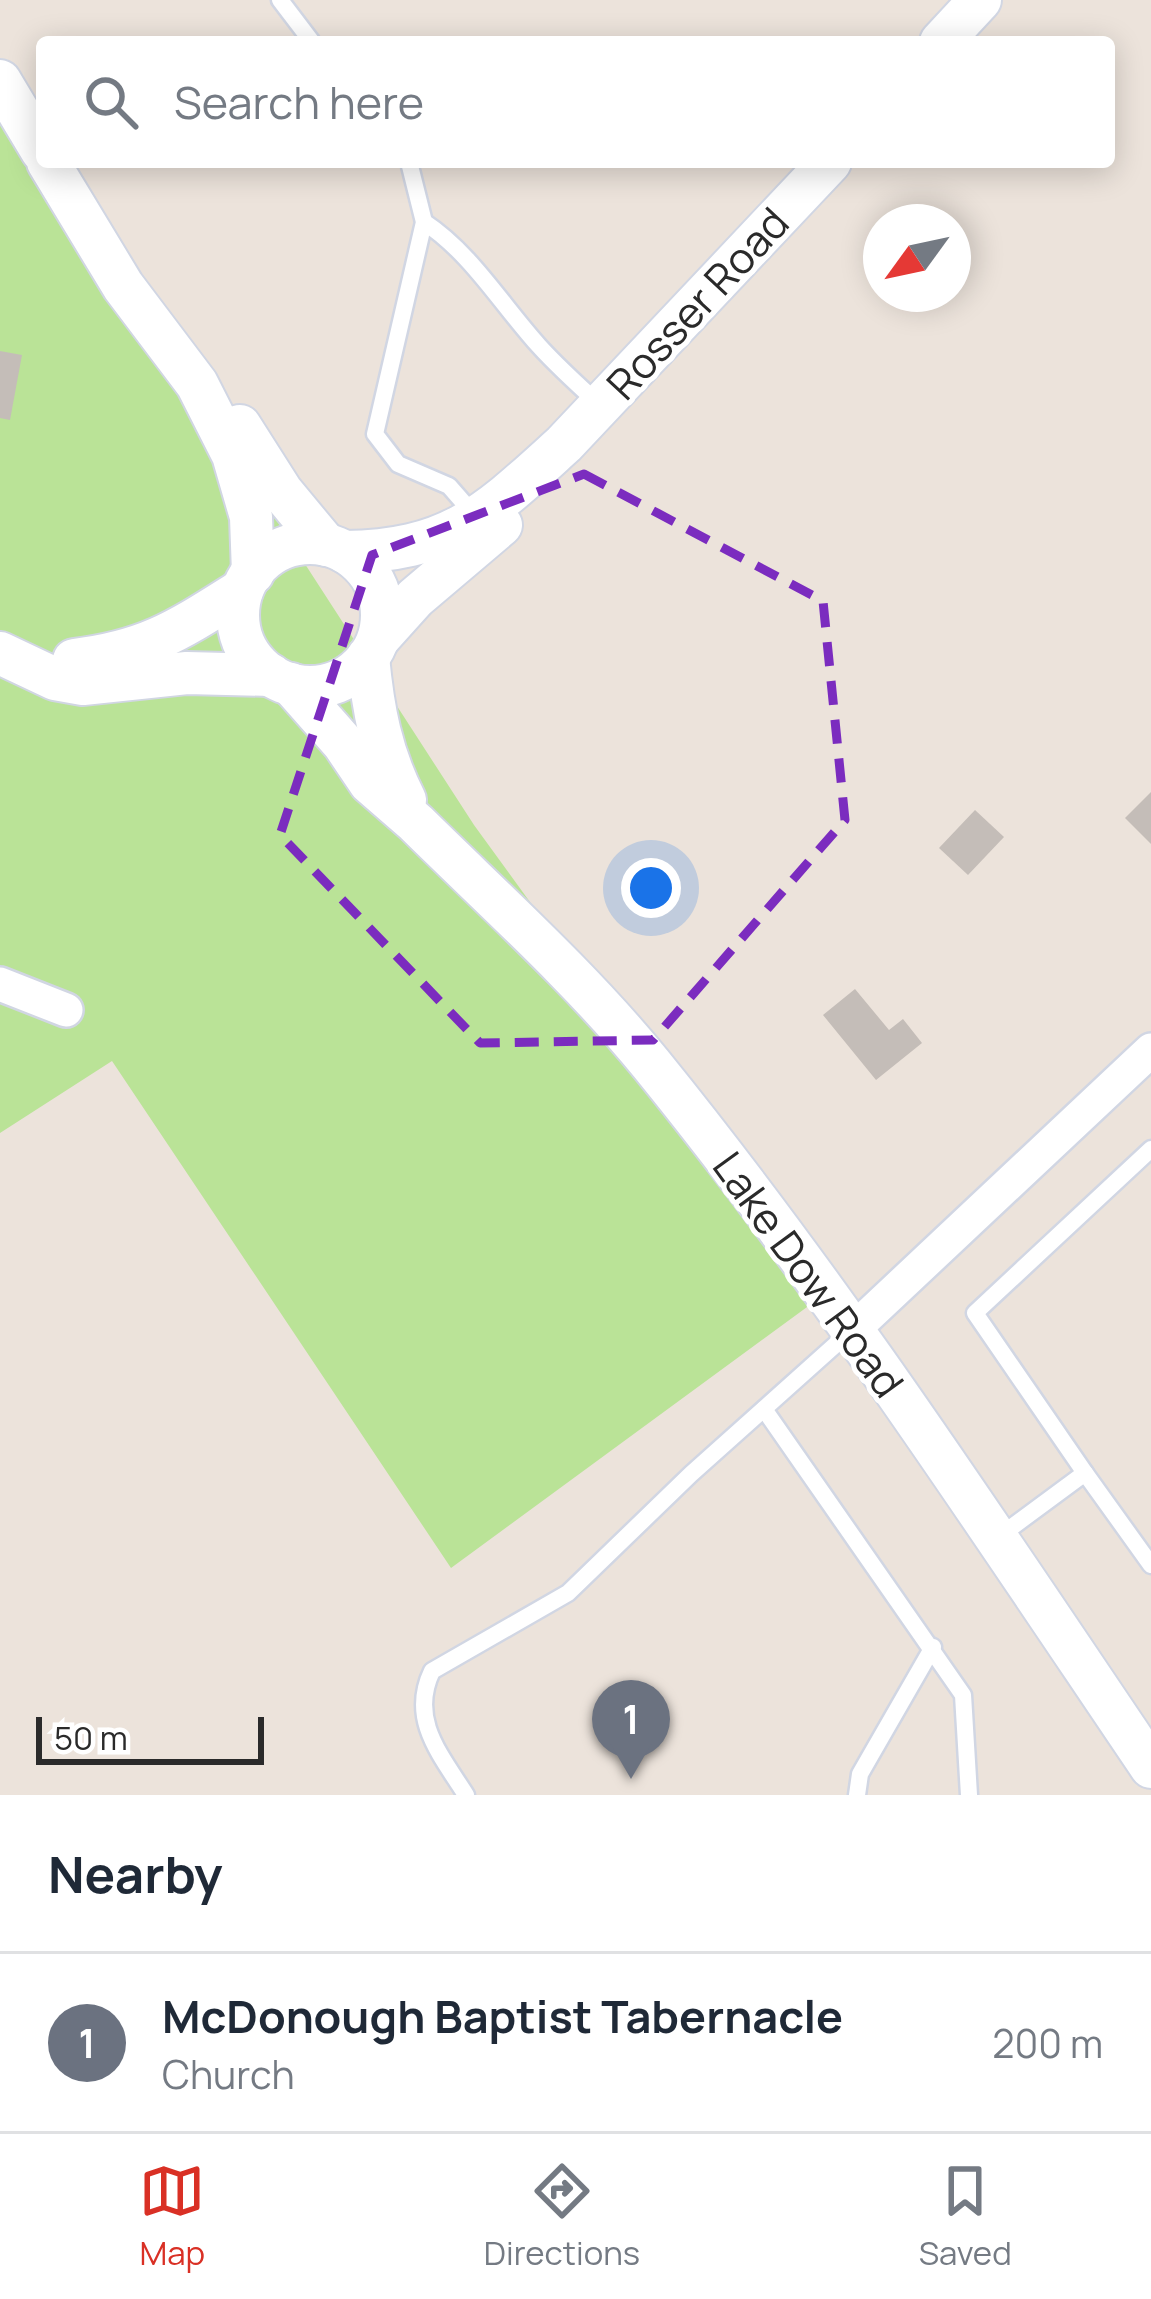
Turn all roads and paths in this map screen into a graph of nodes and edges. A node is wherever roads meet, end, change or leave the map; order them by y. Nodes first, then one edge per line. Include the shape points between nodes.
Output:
1 (280, 0) edge
2 (307, 36) edge
3 (0, 81) edge
4 (36, 141) edge
5 (52, 168) edge
6 (411, 168) edge
7 (824, 168) edge
8 (424, 221) junction
9 (197, 384) junction
10 (600, 406) junction
11 (564, 444) junction
12 (478, 518) junction
13 (336, 549) junction
14 (248, 582) junction
15 (373, 648) junction
16 (10, 657) edge
17 (281, 679) junction
18 (416, 823) junction
19 (0, 984) edge
20 (66, 1010) dead end
21 (1146, 1064) edge
22 (1151, 1149) edge
23 (854, 1329) junction
24 (764, 1409) junction
25 (1085, 1474) junction
26 (996, 1538) junction
27 (1151, 1565) edge
28 (933, 1647) junction
29 (1151, 1767) edge
30 (466, 1795) edge
31 (857, 1795) edge
32 (969, 1795) edge

1 - 2 lane
3 - 4 street
5 - 9 street via 123,286
6 - 8 lane
7 - 10 street, Rosser Road
8 - 10 lane
8 - 12 lane via 375,434 398,464 449,486
9 - 13 street via 237,421 282,492
9 - 14 street via 247,492
10 - 11 street, Rosser Road
11 - 12 street, Rosser Road
11 - 15 street, Rosser Road via 510,517 415,598
12 - 13 street, Rosser Road via 398,550
13 - 14 street via 284,548
13 - 15 street via 377,589 382,605
14 - 16 street via 162,640 131,650 72,660
14 - 17 street via 243,638
15 - 17 street via 362,666 334,683
15 - 18 street, Lake Dow Road via 373,715
16 - 17 street via 83,684 188,673
17 - 18 street, Lake Dow Road via 370,783
18 - 23 street, Lake Dow Road via 648,1061
19 - 20 street
21 - 23 street
22 - 25 lane via 975,1313
23 - 24 lane
23 - 26 street, Lake Dow Road
24 - 28 lane
24 - 30 lane via 568,1594 432,1671 423,1690 426,1732
25 - 26 lane
25 - 27 lane
26 - 29 street, Lake Dow Road
28 - 31 lane via 860,1774
28 - 32 lane via 963,1694

